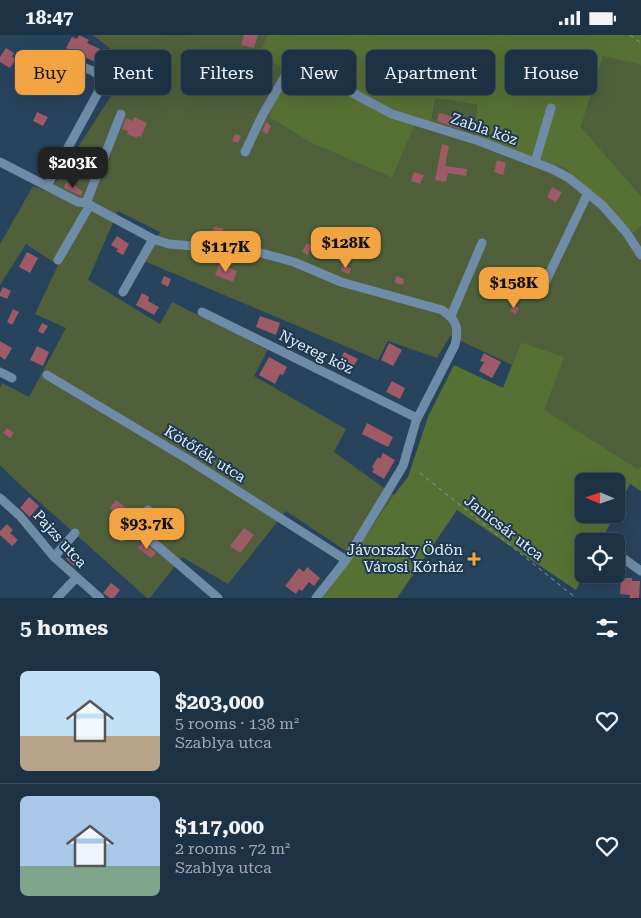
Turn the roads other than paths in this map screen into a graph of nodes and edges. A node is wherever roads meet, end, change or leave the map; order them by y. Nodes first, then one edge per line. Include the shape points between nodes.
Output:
1 (85, 68) edge
2 (551, 108) dead end
3 (120, 114) dead end
4 (245, 152) dead end
5 (0, 162) edge
6 (535, 162) junction
7 (47, 187) junction
8 (588, 193) junction
9 (88, 204) junction
10 (153, 239) junction
11 (482, 243) dead end
12 (641, 255) edge
13 (58, 260) dead end
14 (542, 289) dead end
15 (123, 292) dead end
16 (202, 312) dead end
17 (451, 316) junction
18 (0, 372) edge
19 (48, 375) dead end
20 (12, 378) dead end
21 (417, 418) junction
22 (0, 498) edge
23 (148, 510) dead end
24 (134, 526) junction
25 (74, 533) dead end
26 (122, 537) dead end
27 (54, 557) junction
28 (625, 559) edge
29 (346, 560) junction
30 (641, 571) edge
31 (76, 578) junction
32 (57, 598) edge
33 (100, 598) edge
34 (218, 598) edge
35 (316, 598) edge

1 - 7 street via 99,75 100,89
2 - 6 street
3 - 9 street
4 - 6 street, Zabla köz via 295,59 392,113
5 - 7 street
6 - 8 street, Zabla köz via 569,178
7 - 9 street
8 - 12 street, Zabla köz via 626,232
8 - 14 street
9 - 10 street
9 - 13 street
10 - 15 street
10 - 17 street via 194,246 231,245 294,261 341,282 442,310
11 - 17 street
16 - 21 street, Nyereg köz
17 - 21 street via 456,325 455,345
18 - 20 street
19 - 29 street, Kötőfék utca
21 - 29 street via 403,467
22 - 27 street, Pajzs utca via 20,516
23 - 24 street
24 - 26 street
24 - 34 street
25 - 27 street
27 - 31 street, Pajzs utca
28 - 30 street
29 - 35 street
31 - 32 street
31 - 33 street, Pajzs utca

